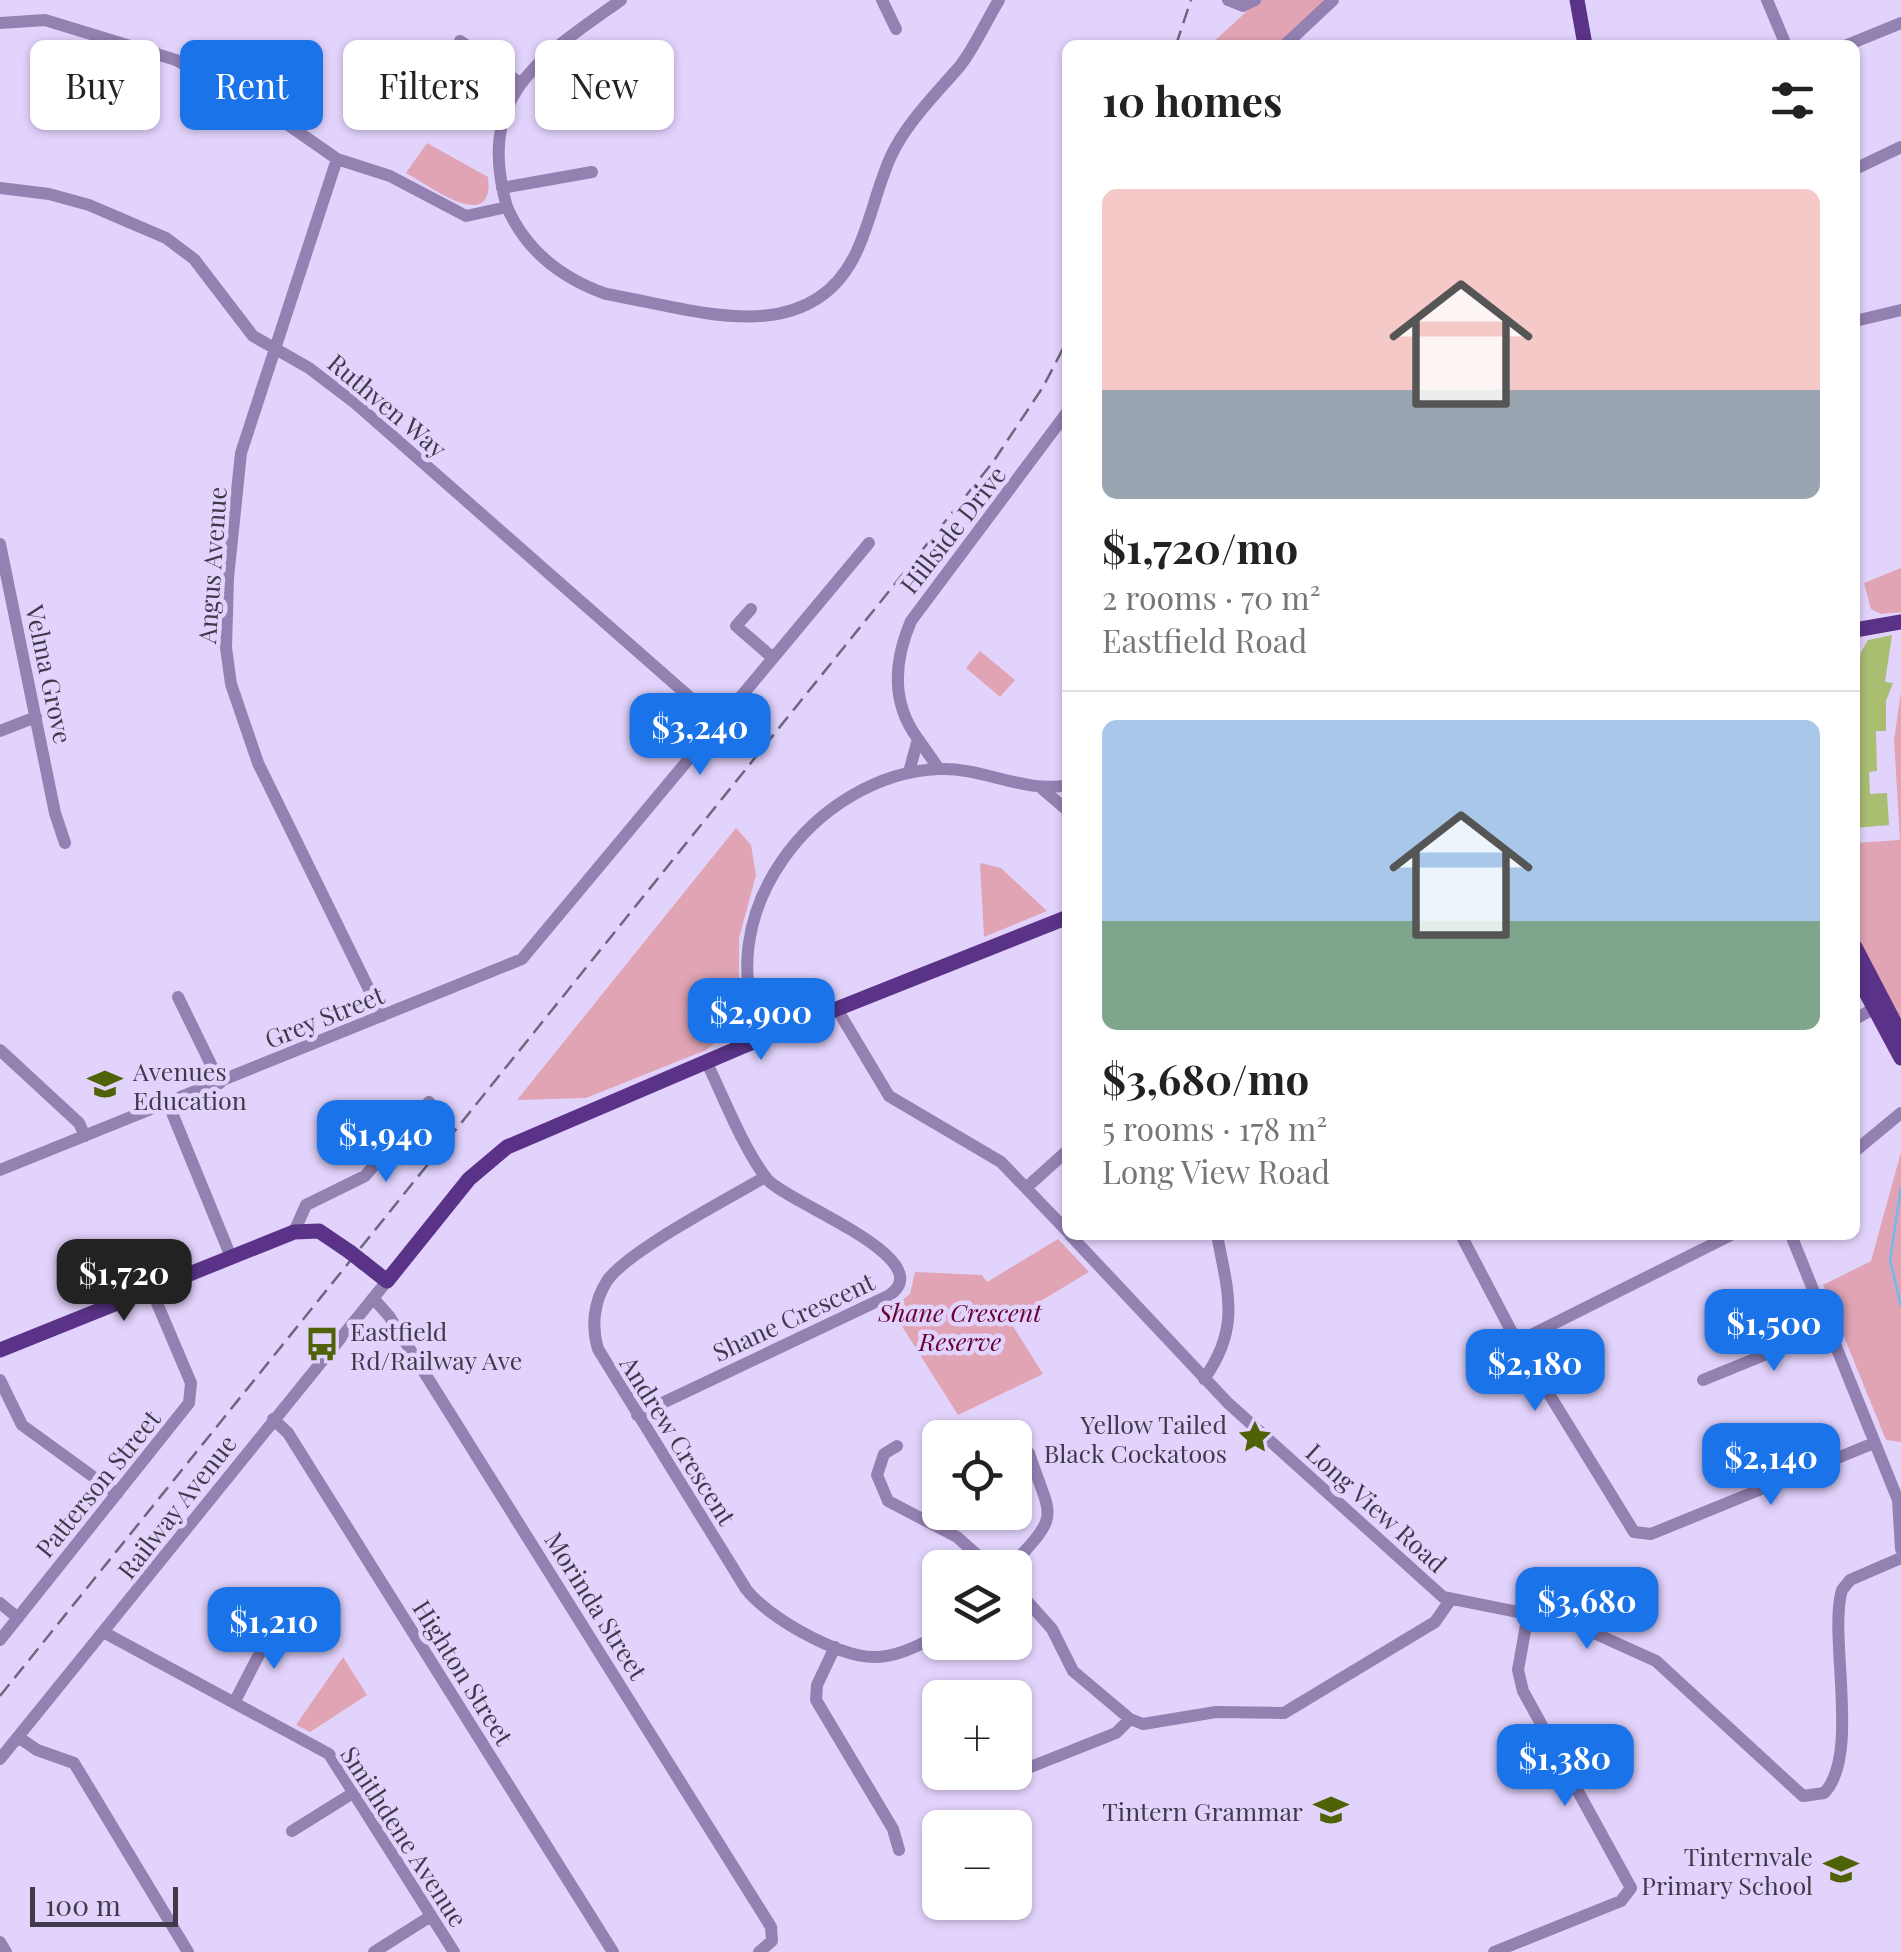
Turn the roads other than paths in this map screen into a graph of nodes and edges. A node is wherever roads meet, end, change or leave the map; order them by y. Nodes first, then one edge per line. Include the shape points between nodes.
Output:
1 (620, 0) edge
2 (882, 0) edge
3 (998, 0) edge
4 (1228, 0) edge
5 (1333, 0) edge
6 (1577, 0) edge
7 (1768, 0) edge
8 (1253, 2) edge
9 (0, 23) edge
10 (1901, 23) edge
11 (896, 29) dead end
12 (1290, 40) edge
13 (1583, 40) edge
14 (1784, 40) edge
15 (1859, 40) edge
16 (515, 80) edge
17 (520, 83) junction
18 (1901, 146) edge
19 (337, 159) junction
20 (1860, 166) edge
21 (592, 172) dead end
22 (0, 188) edge
23 (502, 188) junction
24 (507, 207) junction
25 (1901, 310) edge
26 (1860, 320) edge
27 (275, 350) junction
28 (1062, 419) edge
29 (869, 543) dead end
30 (1, 554) edge
31 (751, 609) dead end
32 (1901, 622) edge
33 (1860, 629) edge
34 (773, 658) junction
35 (36, 717) junction
36 (718, 722) junction
37 (0, 731) edge
38 (918, 739) junction
39 (939, 769) junction
40 (909, 772) junction
41 (1062, 785) edge
42 (1040, 787) junction
43 (1062, 807) edge
44 (65, 843) dead end
45 (1062, 920) edge
46 (1860, 956) edge
47 (1860, 981) edge
48 (178, 998) dead end
49 (1875, 1008) junction
50 (837, 1009) junction
51 (382, 1016) junction
52 (1860, 1016) edge
53 (1901, 1034) edge
54 (764, 1038) junction
55 (0, 1050) edge
56 (1901, 1058) edge
57 (706, 1062) junction
58 (220, 1082) junction
59 (428, 1102) dead end
60 (168, 1103) junction
61 (1901, 1112) edge
62 (85, 1136) junction
63 (1860, 1147) edge
64 (1062, 1155) edge
65 (0, 1170) edge
66 (765, 1177) junction
67 (1027, 1187) junction
68 (1062, 1226) edge
69 (294, 1232) junction
70 (1075, 1240) edge
71 (1218, 1240) edge
72 (1464, 1240) edge
73 (1721, 1240) edge
74 (1793, 1240) edge
75 (231, 1257) junction
76 (387, 1282) junction
77 (151, 1288) junction
78 (373, 1298) junction
79 (1828, 1329) junction
80 (1517, 1342) junction
81 (0, 1350) edge
82 (1204, 1378) junction
83 (0, 1380) edge
84 (1704, 1380) dead end
85 (637, 1415) junction
86 (273, 1420) junction
87 (1874, 1443) junction
88 (897, 1446) dead end
89 (1032, 1461) edge
90 (117, 1494) junction
91 (1901, 1549) edge
92 (971, 1550) edge
93 (1027, 1550) edge
94 (1901, 1558) edge
95 (1451, 1599) junction
96 (0, 1603) edge
97 (1032, 1606) edge
98 (1528, 1614) junction
99 (18, 1618) junction
100 (268, 1625) dead end
101 (105, 1633) junction
102 (0, 1640) edge
103 (922, 1642) edge
104 (835, 1647) junction
105 (234, 1703) junction
106 (1130, 1719) junction
107 (18, 1737) junction
108 (0, 1759) edge
109 (1032, 1766) edge
110 (354, 1793) junction
111 (292, 1831) dead end
112 (899, 1850) dead end
113 (431, 1916) junction
114 (0, 1942) edge
115 (6, 1952) edge
116 (188, 1952) edge
117 (374, 1952) edge
118 (454, 1952) edge
119 (612, 1952) edge
120 (758, 1952) edge
121 (1494, 1952) edge

1 - 17 street
2 - 11 street
3 - 24 street via 963,62 893,152 856,253 815,302 783,314 734,315 606,294 581,285 535,250
4 - 8 street
5 - 12 street
6 - 13 main road
7 - 14 street
9 - 19 street via 45,20 176,60 267,110
10 - 15 street
16 - 17 street
17 - 23 street via 500,132
18 - 20 street
19 - 24 street via 390,176 466,216
19 - 27 street, Angus Avenue
21 - 23 street
22 - 27 street, Ruthven Way via 89,204 166,238 194,259 253,336
23 - 24 street
25 - 26 street
27 - 36 street, Ruthven Way via 355,403
27 - 51 street, Angus Avenue via 241,454 228,578 231,684 258,763
28 - 38 street, Hillside Drive via 910,621 897,690
29 - 34 street, Grey Street
30 - 35 street, Velma Grove
31 - 34 street via 736,626
32 - 33 main road
34 - 36 street, Grey Street
35 - 37 street
35 - 44 street, Velma Grove
36 - 51 street, Grey Street via 522,959
38 - 39 street, Hillside Drive
38 - 40 street
39 - 40 street
39 - 42 street
40 - 54 street via 864,787 821,814 773,874 750,949 752,996
41 - 42 street
42 - 43 street
45 - 50 main road
46 - 53 main road
47 - 49 main road
48 - 58 street
49 - 52 street
49 - 56 main road
50 - 54 main road
50 - 67 street, Long View Road via 889,1096 1002,1162
51 - 58 street, Grey Street
54 - 57 main road
55 - 62 street
57 - 66 street
57 - 76 main road via 500,1152 469,1179
58 - 60 street, Grey Street
59 - 69 street via 365,1176 306,1205
60 - 62 street, Grey Street
60 - 75 street
61 - 63 street
62 - 65 street, Grey Street
64 - 67 street
66 - 85 street, Andrew Crescent via 626,1262 600,1293 596,1341
66 - 85 street, Shane Crescent via 892,1258 900,1286
67 - 68 street, Long View Road
69 - 75 main road
69 - 76 main road, bridge via 319,1231
70 - 82 street, Long View Road
71 - 82 street via 1230,1323 1221,1356
72 - 80 street
73 - 80 street
74 - 79 street
75 - 77 main road
76 - 78 street, Railway Avenue
77 - 81 main road
77 - 90 street, Patterson Street via 192,1398
78 - 86 street, Railway Avenue
78 - 120 street, Morinda Street via 773,1930 772,1941
79 - 84 street
79 - 87 street
80 - 87 street via 1627,1525 1639,1534
82 - 95 street, Long View Road
83 - 90 street via 22,1425
85 - 104 street, Andrew Crescent via 753,1599
86 - 101 street, Railway Avenue
86 - 119 street, Highton Street via 288,1433
87 - 91 street via 1898,1500
88 - 92 street via 884,1454 877,1475 888,1500
89 - 93 street via 1050,1512
90 - 99 street, Patterson Street
94 - 98 street, Long View Road via 1850,1580 1839,1597 1843,1716 1832,1782 1814,1796 1793,1788 1656,1661 1572,1623
95 - 98 street, Long View Road
95 - 106 street via 1435,1622 1284,1713 1216,1712 1143,1724
96 - 99 street
97 - 106 street via 1073,1671
98 - 121 street via 1518,1670 1522,1691 1630,1888 1621,1901
99 - 102 street, Patterson Street
100 - 105 street
101 - 105 street, Smithdene Avenue
101 - 107 street, Railway Avenue
103 - 104 street, Andrew Crescent via 885,1656
104 - 112 street via 816,1685 816,1700
105 - 110 street, Smithdene Avenue via 329,1754
106 - 109 street via 1116,1732
107 - 108 street, Railway Avenue
107 - 116 street via 74,1764
110 - 111 street
110 - 113 street, Smithdene Avenue
113 - 117 street
113 - 118 street, Smithdene Avenue
114 - 115 street

